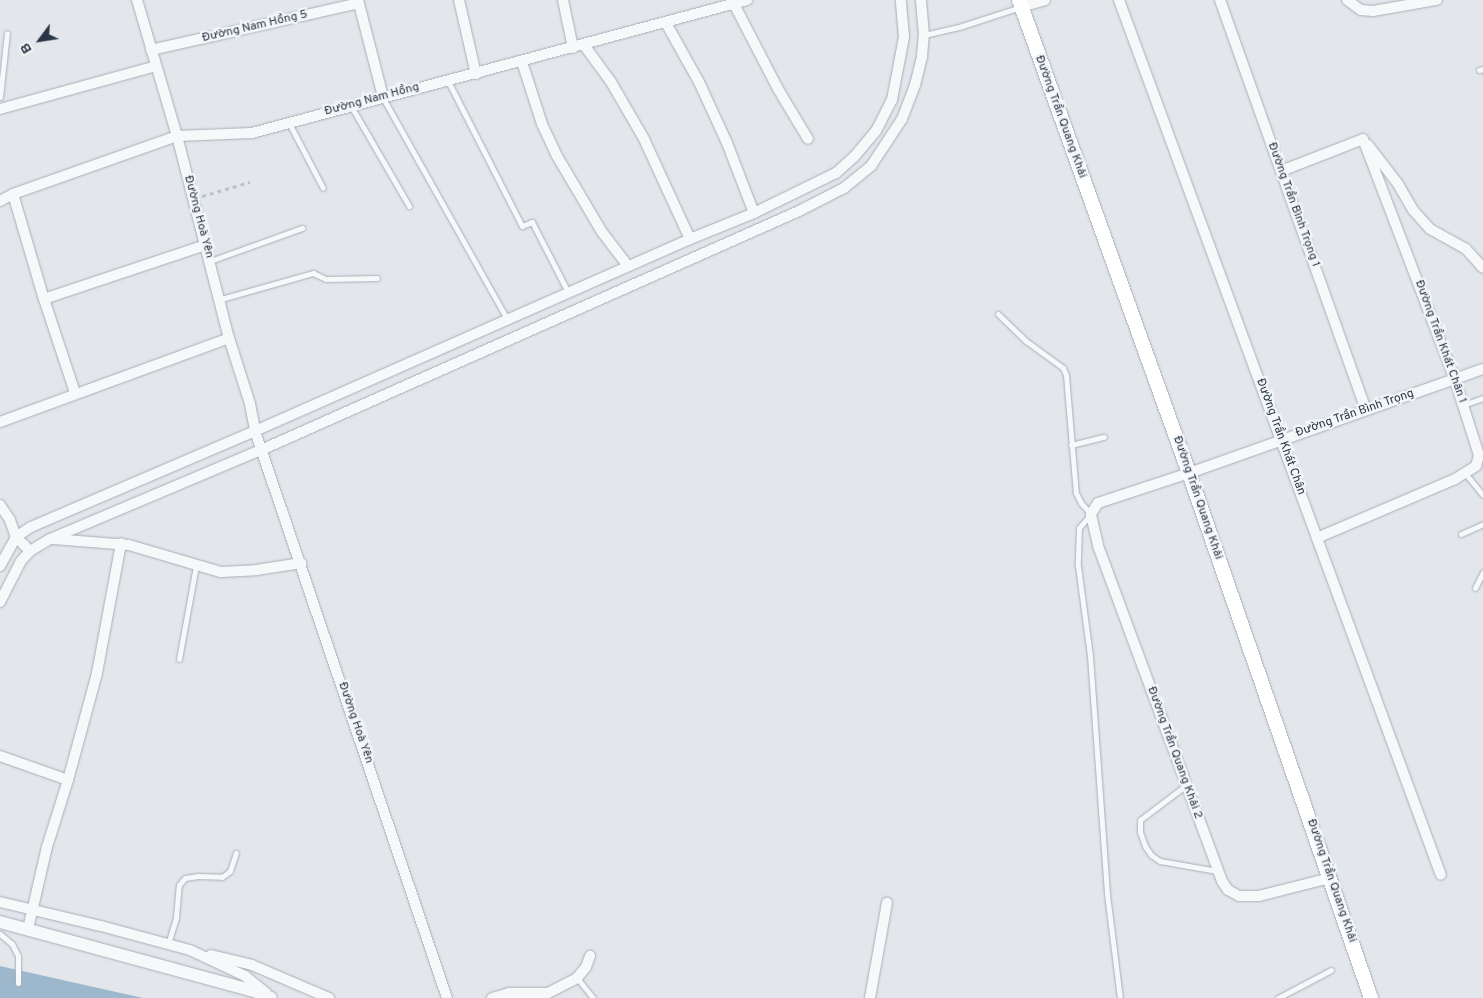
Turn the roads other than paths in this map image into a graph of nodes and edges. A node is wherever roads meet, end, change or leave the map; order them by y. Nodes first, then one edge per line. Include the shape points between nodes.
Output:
1 (137, 0) edge
2 (459, 0) edge
3 (563, 0) edge
4 (747, 0) edge
5 (901, 0) edge
6 (921, 0) edge
7 (1045, 0) edge
8 (1119, 0) edge
9 (1220, 0) edge
10 (1347, 0) edge
11 (1437, 0) edge
12 (359, 2) edge
13 (1020, 3) edge
14 (734, 4) junction
15 (666, 23) junction
16 (7, 33) dead end
17 (922, 35) junction
18 (905, 37) junction
19 (584, 45) junction
20 (573, 48) junction
21 (151, 50) junction
22 (522, 62) junction
23 (156, 66) junction
24 (476, 74) junction
25 (448, 81) junction
26 (0, 97) edge
27 (382, 97) junction
28 (350, 106) junction
29 (0, 110) edge
30 (289, 122) junction
31 (177, 136) junction
32 (808, 139) dead end
33 (1363, 139) junction
34 (1280, 171) junction
35 (323, 188) dead end
36 (13, 194) junction
37 (0, 201) edge
38 (409, 206) dead end
39 (754, 213) junction
40 (302, 228) dead end
41 (690, 239) junction
42 (205, 245) junction
43 (210, 261) junction
44 (628, 266) junction
45 (1483, 268) edge
46 (377, 278) dead end
47 (568, 292) junction
48 (44, 299) junction
49 (221, 299) junction
50 (998, 314) dead end
51 (508, 320) junction
52 (229, 338) junction
53 (1483, 369) edge
54 (1455, 380) junction
55 (75, 393) junction
56 (1483, 398) edge
57 (1464, 405) junction
58 (1366, 410) junction
59 (0, 422) edge
60 (255, 433) junction
61 (1104, 437) dead end
62 (1280, 439) junction
63 (1071, 445) junction
64 (261, 449) junction
65 (1481, 454) edge
66 (1189, 474) junction
67 (1465, 474) junction
68 (1483, 495) edge
69 (0, 506) edge
70 (1091, 514) junction
71 (1483, 524) edge
72 (1461, 534) dead end
73 (17, 537) junction
74 (50, 538) junction
75 (1317, 538) junction
76 (120, 543) junction
77 (29, 549) junction
78 (301, 563) junction
79 (196, 565) junction
80 (0, 566) edge
81 (1483, 572) edge
82 (1475, 588) dead end
83 (0, 602) edge
84 (179, 659) dead end
85 (0, 756) edge
86 (68, 780) junction
87 (1186, 786) junction
88 (236, 853) dead end
89 (1217, 871) junction
90 (1441, 875) dead end
91 (1330, 878) junction
92 (0, 902) edge
93 (887, 903) dead end
94 (32, 910) junction
95 (0, 922) edge
96 (28, 929) junction
97 (0, 934) edge
98 (168, 945) junction
99 (190, 950) junction
100 (590, 956) dead end
101 (1331, 970) dead end
102 (577, 978) junction
103 (18, 983) dead end
104 (272, 998) edge
105 (328, 998) edge
106 (447, 998) edge
107 (492, 998) edge
108 (593, 998) edge
109 (870, 998) edge
110 (1120, 998) edge
111 (1278, 998) edge
112 (1372, 998) edge

1 - 21 street, Đường Hoà Yên
2 - 24 street
3 - 20 street
4 - 14 street, Đường Nam Hồng
5 - 18 street
6 - 17 street
7 - 13 street
8 - 62 street, Đường Trần Khát Chân
9 - 34 street, Đường Trần Bình Trọng 1
10 - 11 street via 1360,10 1372,11
12 - 21 street, Đường Nam Hồng 5
12 - 27 street
13 - 17 lane via 962,26
13 - 66 main road, Đường Trần Quang Khải
14 - 15 street, Đường Nam Hồng
14 - 32 street
15 - 19 street, Đường Nam Hồng
15 - 39 street via 727,143
16 - 26 lane
17 - 18 street
17 - 64 street via 922,56 902,119 871,166 844,188 807,208
18 - 39 street via 892,100 876,131 836,173
19 - 20 street, Đường Nam Hồng
19 - 41 street via 644,139
20 - 22 street, Đường Nam Hồng
21 - 23 street, Đường Hoà Yên
22 - 24 street, Đường Nam Hồng
22 - 44 street via 556,156 602,232
23 - 29 street
23 - 31 street, Đường Hoà Yên
24 - 25 street, Đường Nam Hồng
25 - 27 street, Đường Nam Hồng
25 - 47 lane via 522,226 532,222
27 - 28 street, Đường Nam Hồng
27 - 51 lane
28 - 30 street, Đường Nam Hồng
28 - 38 lane
30 - 31 street, Đường Nam Hồng via 252,132
30 - 35 lane
31 - 36 street, Đường Nam Hồng
31 - 42 street, Đường Hoà Yên
33 - 34 street
33 - 45 street via 1430,229 1466,249
33 - 54 street, Đường Trần Khát Chân 1
34 - 58 street, Đường Trần Bình Trọng 1
36 - 37 street, Đường Nam Hồng
36 - 48 street
39 - 41 street
40 - 43 lane
41 - 44 street
42 - 43 street, Đường Hoà Yên
42 - 48 street
43 - 49 street, Đường Hoà Yên
44 - 47 street
46 - 49 lane via 326,279 313,273
47 - 51 street
48 - 55 street
49 - 52 street, Đường Hoà Yên
50 - 63 lane via 1033,347 1062,368 1068,388
51 - 60 street
52 - 55 street
52 - 60 street, Đường Hoà Yên via 250,404
53 - 54 street, Đường Trần Bình Trọng
54 - 57 street, Đường Trần Khát Chân 1
54 - 58 street, Đường Trần Bình Trọng
55 - 59 street
56 - 57 lane
57 - 65 street, Đường Trần Khát Chân 1
58 - 62 street, Đường Trần Bình Trọng
60 - 64 street, Đường Hoà Yên
60 - 73 street via 48,519
61 - 63 lane
62 - 66 street, Đường Trần Bình Trọng
62 - 75 street, Đường Trần Khát Chân
63 - 70 lane via 1076,492
64 - 74 street
64 - 78 street, Đường Hoà Yên
65 - 67 street, Đường Trần Khát Chân 1 via 1476,466
66 - 70 street, Đường Trần Bình Trọng via 1098,503
66 - 91 main road, Đường Trần Quang Khải
67 - 68 lane
67 - 75 street, Đường Trần Khát Chân 1
69 - 73 street
70 - 87 street, Đường Trần Quang Khải 2 via 1098,545
70 - 110 lane via 1078,528 1078,566 1090,656 1107,894
71 - 72 lane
73 - 77 street
73 - 80 street
74 - 76 street
74 - 77 street
75 - 90 street, Đường Trần Khát Chân
76 - 79 street
76 - 86 street via 97,674
77 - 83 street
78 - 79 street via 239,572 221,572
78 - 106 street, Đường Hoà Yên
79 - 84 lane
81 - 82 lane
85 - 86 street
86 - 94 street
87 - 89 street, Đường Trần Quang Khải 2
87 - 89 lane via 1140,820 1145,846 1160,861
88 - 98 lane via 230,871 222,877 185,878 178,885 176,917
89 - 91 street, Đường Trần Quang Khải 2 via 1228,890 1239,896 1259,896
91 - 112 main road, Đường Trần Quang Khải
92 - 94 street
93 - 109 street
94 - 96 street
94 - 98 street
95 - 96 street
96 - 104 street
97 - 103 lane via 12,944 18,956
98 - 99 street
99 - 104 street via 245,976
99 - 105 street via 252,965
100 - 102 street
101 - 111 lane
102 - 107 street via 548,993 509,993
102 - 108 lane

